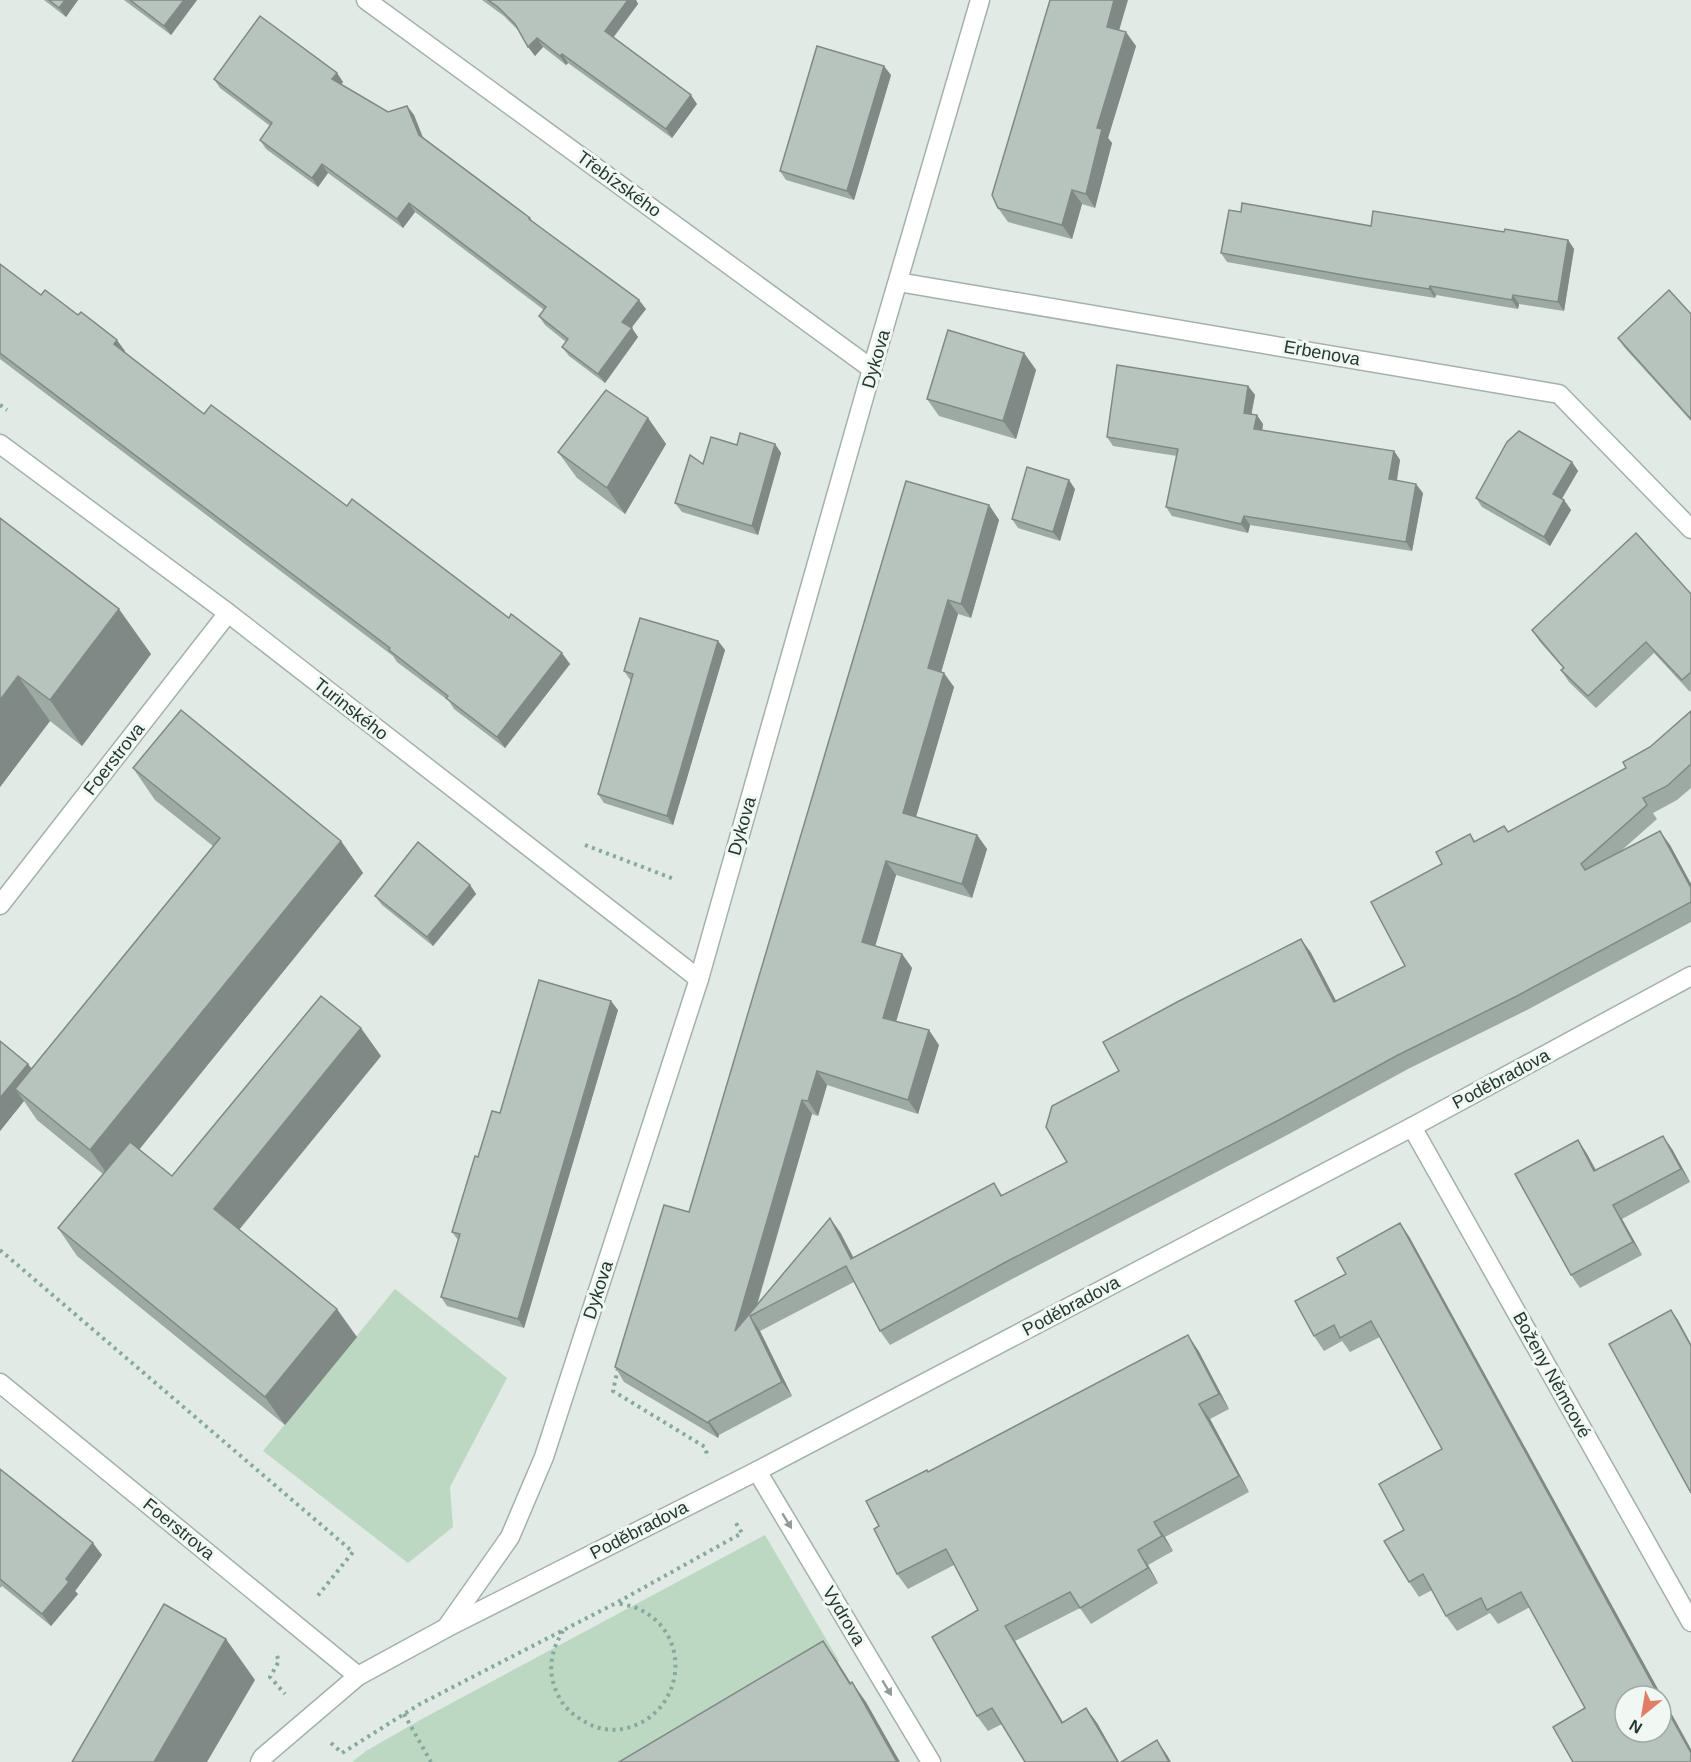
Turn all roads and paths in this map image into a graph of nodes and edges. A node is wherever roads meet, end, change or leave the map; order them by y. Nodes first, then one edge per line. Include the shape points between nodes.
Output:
1 (366, 0) edge
2 (980, 0) edge
3 (898, 282) junction
4 (872, 369) junction
5 (0, 444) edge
6 (1691, 528) edge
7 (228, 613) junction
8 (0, 905) edge
9 (1691, 976) edge
10 (699, 979) junction
11 (1412, 1127) junction
12 (0, 1250) edge
13 (621, 1357) edge
14 (0, 1383) edge
15 (710, 1467) dead end
16 (757, 1470) junction
17 (730, 1514) dead end
18 (616, 1603) junction
19 (1691, 1622) edge
20 (295, 1624) junction
21 (446, 1628) junction
22 (564, 1630) junction
23 (357, 1676) junction
24 (274, 1682) dead end
25 (404, 1714) junction
26 (342, 1753) dead end
27 (260, 1762) edge
28 (431, 1762) edge
29 (931, 1762) edge

1 - 4 street, Třebízského
2 - 3 street, Dykova
3 - 4 street, Dykova
3 - 6 street, Erbenova via 1559,394
4 - 10 street, Dykova
5 - 7 street, Turinského
7 - 8 street, Foerstrova
7 - 10 street, Turinského
9 - 11 street, Poděbradova
10 - 21 street, Dykova via 544,1457 510,1537
11 - 16 street, Poděbradova
11 - 19 street, Boženy Němcové
12 - 20 path via 353,1552
13 - 15 path via 613,1391 705,1447
14 - 20 street, Foerstrova
16 - 21 street, Poděbradova
16 -> 29 street, Vydrova
17 - 18 path via 742,1533
18 - 22 path
18 - 22 path via 639,1609 656,1621 669,1637 675,1656 676,1676 669,1696 657,1713 639,1725 618,1730 598,1728 578,1719 562,1705 553,1686 550,1665 554,1645
20 - 23 street, Foerstrova
20 - 24 path via 275,1650 279,1661 270,1677
21 - 23 street, Poděbradova
22 - 25 path
23 - 27 street, Poděbradova
25 - 26 path
25 - 28 path

